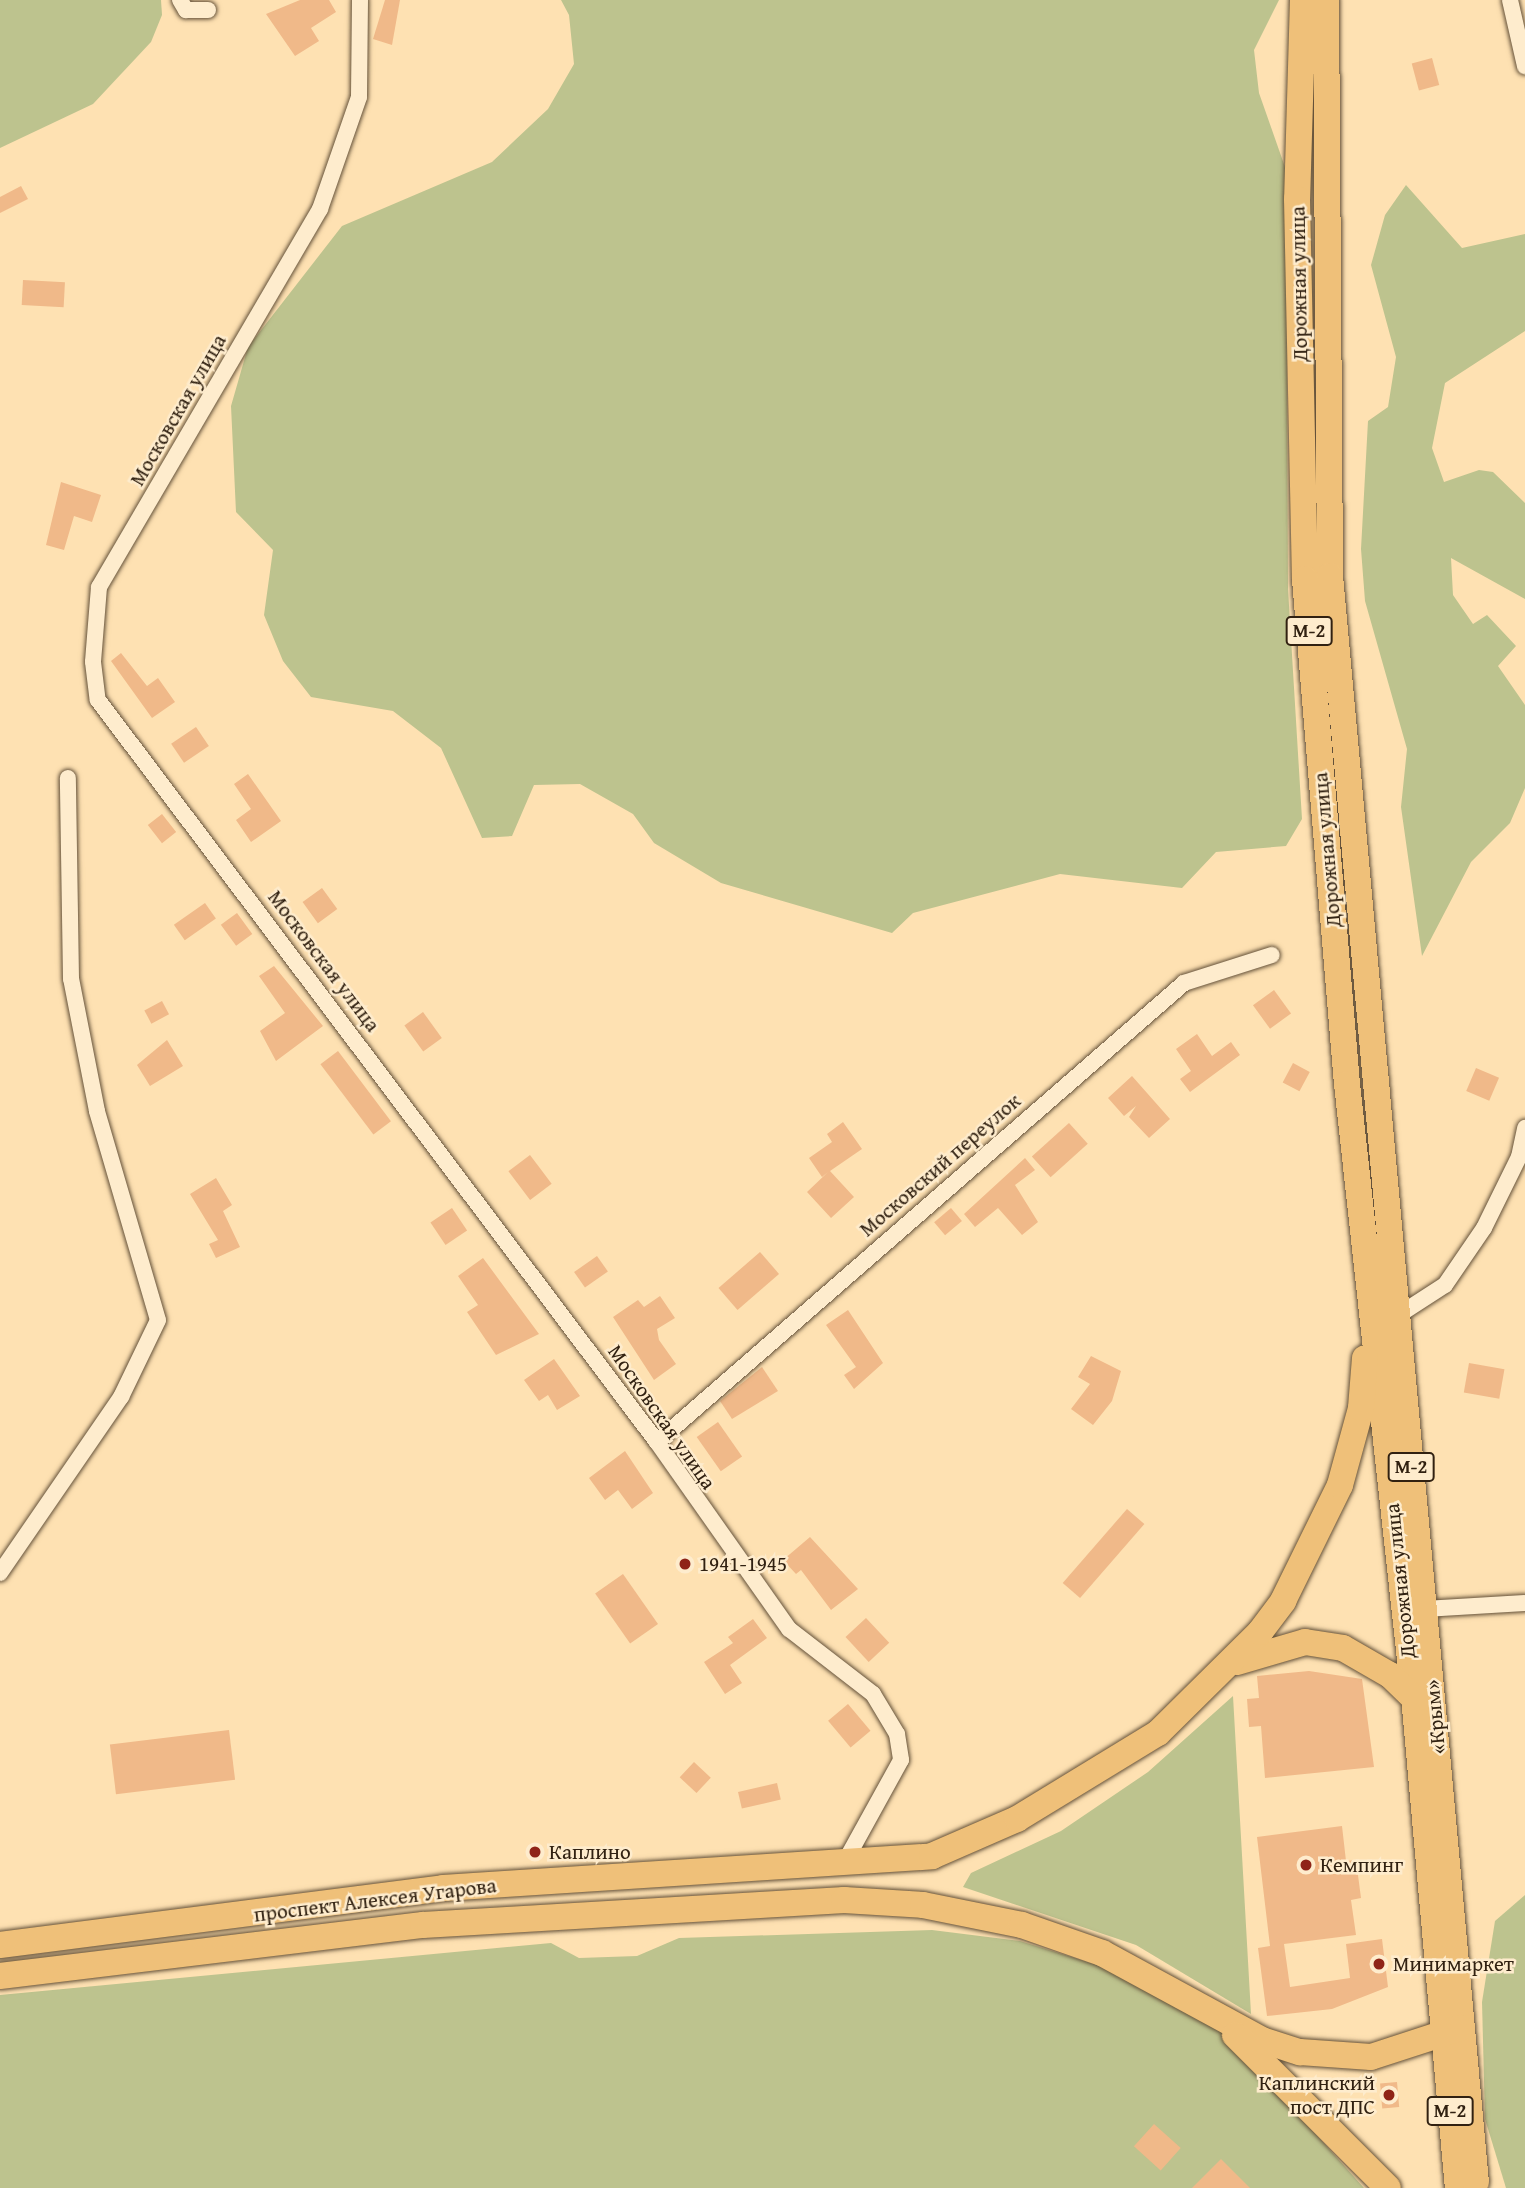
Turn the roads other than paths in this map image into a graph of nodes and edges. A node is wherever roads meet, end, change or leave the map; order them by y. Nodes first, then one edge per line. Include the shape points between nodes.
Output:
1 (180, 0) edge
2 (360, 0) edge
3 (1303, 0) edge
4 (1326, 0) edge
5 (1510, 0) edge
6 (208, 10) dead end
7 (1525, 66) edge
8 (68, 778) dead end
9 (1272, 955) dead end
10 (1525, 1128) edge
11 (1383, 1205) joint
12 (1367, 1259) junction
13 (1397, 1317) junction
14 (657, 1442) junction
15 (0, 1573) edge
16 (1525, 1603) edge
17 (1424, 1609) junction
18 (1236, 1662) junction
19 (1414, 1696) junction
20 (1437, 1729) junction
21 (843, 1865) junction
22 (844, 1900) junction
23 (131, 1933) junction
24 (0, 1945) edge
25 (134, 1963) junction
26 (0, 1976) edge
27 (1211, 2012) junction
28 (1452, 2030) junction
29 (1388, 2188) edge
30 (1458, 2188) edge
31 (1476, 2188) edge

1 - 6 street via 186,10
2 - 14 street, Московская улица via 359,97 320,209 99,587 93,662 98,700
3 - 12 main road, Дорожная улица / М-2 via 1297,199 1303,542 1346,1084
4 - 11 main road, Дорожная улица / М-2 via 1329,576
5 - 7 street
8 - 15 street via 71,979 97,1111 158,1320 121,1397
9 - 14 street, Московский переулок via 1184,983
10 - 13 street via 1519,1157 1445,1285
11 - 13 main road, «Крым» / М-2
12 - 18 main road, проспект Алексея Угарова via 1361,1408 1340,1485 1283,1601
12 - 19 main road, Дорожная улица / М-2
13 - 17 main road, «Крым» / М-2
14 - 21 street, Московская улица via 789,1629 873,1694 897,1734 901,1760
16 - 17 street
17 - 20 main road, «Крым» / М-2
18 - 19 main road via 1305,1642 1343,1648
18 - 21 main road, проспект Алексея Угарова via 1158,1733 1017,1819 932,1856
19 - 20 main road
19 - 28 main road, «Крым» / М-2
20 - 28 main road, «Крым» / М-2
21 - 22 main road
21 - 23 main road, проспект Алексея Угарова via 443,1888
22 - 25 main road, проспект Алексея Угарова via 423,1925
22 - 27 main road, проспект Алексея Угарова via 923,1905 1022,1925 1102,1953
23 - 24 main road, проспект Алексея Угарова
23 - 25 main road
25 - 26 main road, проспект Алексея Угарова
27 - 28 main road, проспект Алексея Угарова via 1300,2052 1371,2057
27 - 29 main road
28 - 30 main road, «Крым» / М-2
28 - 31 main road, «Крым» / М-2

